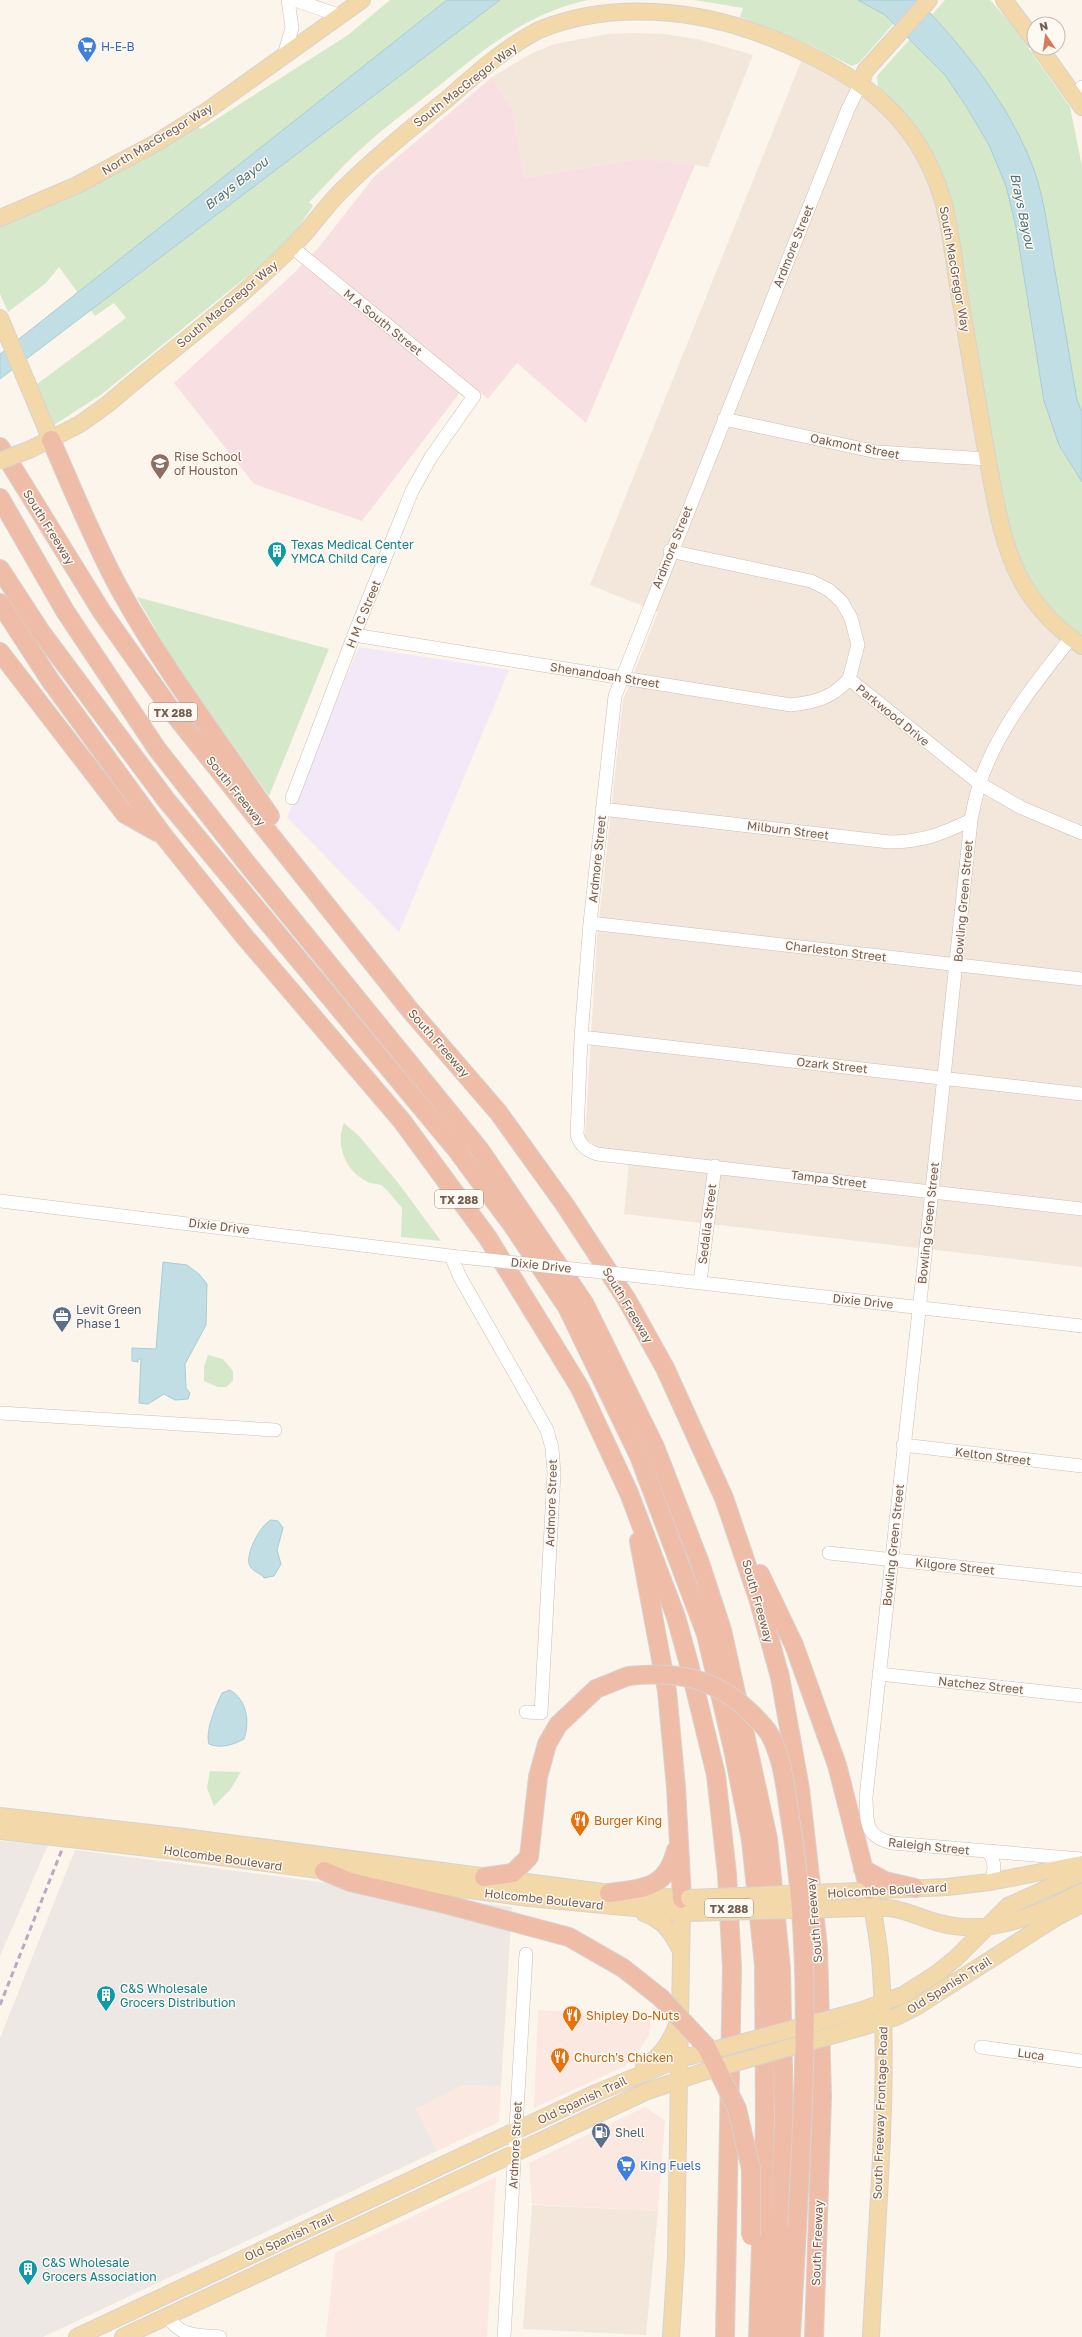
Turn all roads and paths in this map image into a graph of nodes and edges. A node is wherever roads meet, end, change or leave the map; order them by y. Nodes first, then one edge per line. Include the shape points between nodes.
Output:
1 (288, 0) edge
2 (295, 0) edge
3 (362, 0) edge
4 (929, 0) edge
5 (1004, 0) edge
6 (341, 16) junction
7 (1026, 29) edge
8 (284, 56) junction
9 (1046, 56) edge
10 (861, 82) junction
11 (1080, 98) edge
12 (0, 218) edge
13 (292, 247) junction
14 (0, 318) edge
15 (474, 396) joint
16 (724, 419) junction
17 (51, 440) junction
18 (0, 447) edge
19 (987, 459) junction
20 (0, 461) edge
21 (0, 498) edge
22 (670, 551) junction
23 (0, 569) edge
24 (0, 603) edge
25 (354, 635) junction
26 (1076, 642) edge
27 (0, 652) edge
28 (621, 678) junction
29 (849, 679) junction
30 (980, 784) junction
31 (292, 798) dead end
32 (602, 809) junction
33 (971, 820) junction
34 (1082, 833) edge
35 (163, 835) junction
36 (590, 923) junction
37 (351, 933) junction
38 (957, 965) junction
39 (1082, 979) edge
40 (581, 1037) junction
41 (945, 1078) junction
42 (1082, 1094) edge
43 (580, 1143) joint
44 (715, 1166) junction
45 (931, 1191) junction
46 (0, 1201) edge
47 (1082, 1208) edge
48 (456, 1257) junction
49 (700, 1282) junction
50 (919, 1307) junction
51 (1082, 1326) edge
52 (0, 1413) edge
53 (275, 1430) dead end
54 (903, 1445) junction
55 (1082, 1466) edge
56 (629, 1493) junction
57 (724, 1498) junction
58 (828, 1553) dead end
59 (891, 1560) junction
60 (1082, 1580) edge
61 (879, 1674) junction
62 (1082, 1696) edge
63 (526, 1712) dead end
64 (0, 1816) edge
65 (0, 1831) edge
66 (872, 1834) joint
67 (679, 1840) junction
68 (988, 1852) junction
69 (1082, 1859) edge
70 (1082, 1864) edge
71 (864, 1870) junction
72 (324, 1872) junction
73 (1082, 1873) edge
74 (484, 1877) junction
75 (990, 1882) junction
76 (915, 1888) junction
77 (609, 1892) junction
78 (1082, 1892) edge
79 (865, 1899) junction
80 (1082, 1904) edge
81 (686, 1906) junction
82 (629, 1908) junction
83 (984, 1928) junction
84 (681, 1951) junction
85 (526, 1954) dead end
86 (882, 2004) junction
87 (680, 2020) junction
88 (883, 2022) junction
89 (981, 2048) dead end
90 (679, 2059) junction
91 (1082, 2061) edge
92 (679, 2079) junction
93 (626, 2080) junction
94 (633, 2098) junction
95 (678, 2110) junction
96 (516, 2130) junction
97 (514, 2153) junction
98 (377, 2196) junction
99 (385, 2213) junction
100 (238, 2261) junction
101 (247, 2278) junction
102 (139, 2308) junction
103 (168, 2316) junction
104 (147, 2326) junction
105 (77, 2337) edge
106 (123, 2337) edge
107 (220, 2337) edge
108 (504, 2337) edge
109 (671, 2337) edge
110 (725, 2337) edge
111 (746, 2337) edge
112 (758, 2337) edge
113 (775, 2337) edge
114 (791, 2337) edge
115 (814, 2337) edge
116 (871, 2337) edge

1 - 8 street via 292,28
2 - 6 street
3 - 6 main road, North MacGregor Way
4 - 10 main road, Ardmore Street via 865,71
5 - 7 main road
6 - 8 main road, North MacGregor Way
8 - 12 main road, North MacGregor Way via 204,113 156,142 89,178
9 - 11 main road
10 - 13 main road, South MacGregor Way via 786,44 737,24 694,14 657,9 613,9 568,18 538,30 504,52 396,141 341,191
10 - 16 street, Ardmore Street
10 - 19 main road, South MacGregor Way via 890,109 911,135 928,162 943,201
13 - 15 street, M A South Street
13 - 17 main road, South MacGregor Way via 108,404
14 - 17 main road
15 - 25 street, H M C Street via 431,457 412,491
16 - 19 street, Oakmont Street via 877,452
16 - 22 street, Ardmore Street
17 - 20 main road, South MacGregor Way, bridge
17 - 37 highway via 84,518 120,589 176,681
18 - 37 highway, South Freeway / TX 288 via 102,612 174,714
19 - 26 main road, South MacGregor Way via 1004,542 1013,566 1032,597 1050,619
21 - 113 highway via 64,611 157,749 480,1150 584,1303 655,1447 700,1563 722,1630 768,1839 781,1969 784,2114
22 - 28 street, Ardmore Street
22 - 29 street, Parkwood Drive via 811,581 829,590 842,602 851,618 858,645
23 - 112 highway via 41,632 167,801 456,1150 513,1226 567,1307 639,1456 706,1634 751,1840 764,1965 765,2123
24 - 35 highway, TX 288 via 50,680
25 - 28 street, Shenandoah Street
25 - 31 street, H M C Street
26 - 30 street, Bowling Green Street via 1022,701
27 - 35 highway via 125,814
28 - 29 street, Shenandoah Street via 791,705 818,700 838,692
28 - 32 street, Ardmore Street via 612,709
29 - 30 street, Parkwood Drive
30 - 33 street, Bowling Green Street
30 - 34 street, Parkwood Drive via 1022,808
32 - 33 street, Milburn Street via 889,842 910,842 930,838
32 - 36 street, Ardmore Street
33 - 38 street, Bowling Green Street
35 - 56 highway, TX 288 via 244,936 402,1121 488,1238 580,1388
36 - 38 street, Charleston Street
36 - 40 street, Ardmore Street
37 - 57 highway, South Freeway / TX 288 via 410,1010 498,1112 565,1204 627,1300 665,1368
38 - 39 street, Charleston Street
38 - 41 street, Bowling Green Street
40 - 41 street, Ozark Street
40 - 43 street, Ardmore Street via 577,1129
41 - 42 street, Ozark Street
41 - 45 street, Bowling Green Street
43 - 44 street, Tampa Street via 587,1150 597,1154
44 - 45 street, Tampa Street
44 - 49 street, Sedalia Street
45 - 47 street, Tampa Street
45 - 50 street, Bowling Green Street
46 - 48 street, Dixie Drive
48 - 49 street, Dixie Drive, bridge
48 - 63 street, Ardmore Street via 460,1277 536,1409 550,1436 552,1448 554,1473 541,1712
49 - 50 street, Dixie Drive
50 - 51 street, Dixie Drive
50 - 54 street, Bowling Green Street
52 - 53 street
54 - 55 street, Kelton Street
54 - 59 street, Bowling Green Street
56 - 67 highway via 667,1691
56 - 110 highway, TX 288 via 676,1617 716,1775 727,1874 732,1976
57 - 71 highway via 794,1645 837,1765
57 - 115 highway, South Freeway / TX 288 via 758,1598 780,1677 800,1789 818,1947 822,2097
58 - 59 street, Kilgore Street
59 - 60 street, Kilgore Street
59 - 61 street, Bowling Green Street
61 - 62 street, Natchez Street
61 - 66 street, Bowling Green Street via 866,1797 868,1825
64 - 74 main road, Holcombe Boulevard via 184,1837
65 - 72 main road, Holcombe Boulevard via 174,1851
66 - 68 street, Raleigh Street via 880,1840 892,1843
67 - 77 highway via 672,1866 656,1883 647,1887
67 - 81 highway
68 - 69 street, Raleigh Street
68 - 75 street via 993,1857 994,1866
70 - 75 main road, Holcombe Boulevard
71 - 76 highway via 885,1882
71 - 79 highway
72 - 82 main road, Holcombe Boulevard
72 - 111 highway, bridge via 350,1882 569,1937 623,1968 661,1998 706,2046 737,2109 751,2169
73 - 83 main road, Old Spanish Trail via 1008,1906
74 - 77 main road, Holcombe Boulevard
74 - 114 highway, bridge via 513,1873 529,1857 538,1777 547,1744 558,1725 596,1689 628,1676 670,1674 708,1683 738,1701 770,1734 782,1769 801,1902 804,1969 804,2097
75 - 76 main road, Holcombe Boulevard
76 - 79 main road, Holcombe Boulevard
77 - 81 main road, Holcombe Boulevard
78 - 83 main road, Holcombe Boulevard via 1018,1921
79 - 81 main road, Holcombe Boulevard, bridge
79 - 83 main road, Holcombe Boulevard via 952,1926
79 - 86 main road, South Freeway Frontage Road via 880,1957
80 - 88 main road, Old Spanish Trail via 1057,1917 916,2007
81 - 82 main road, Holcombe Boulevard
81 - 84 main road
82 - 84 main road via 662,1922
83 - 86 main road, Old Spanish Trail via 939,1972 922,1984
84 - 87 main road
85 - 96 street, Ardmore Street
86 - 88 main road, South Freeway Frontage Road
86 - 90 main road, Old Spanish Trail, bridge
87 - 90 main road
87 - 93 main road via 671,2040 657,2059
88 - 92 main road, Old Spanish Trail, bridge
88 - 116 main road, South Freeway Frontage Road via 882,2104
89 - 91 street, Luca
90 - 92 main road
90 - 93 main road, Old Spanish Trail
92 - 94 main road, Old Spanish Trail
92 - 95 main road
93 - 96 main road, Old Spanish Trail
94 - 95 main road via 652,2094 666,2096
94 - 97 main road, Old Spanish Trail
95 - 109 main road via 676,2257
96 - 97 street, Ardmore Street
96 - 98 main road, Old Spanish Trail
97 - 99 main road, Old Spanish Trail
97 - 108 street, Ardmore Street
98 - 99 main road
98 - 100 main road, Old Spanish Trail
99 - 101 main road, Old Spanish Trail
100 - 101 main road
100 - 102 main road, Old Spanish Trail
101 - 103 main road, Old Spanish Trail
102 - 104 main road
102 - 105 main road, Old Spanish Trail
103 - 104 main road, Old Spanish Trail
103 - 107 street via 172,2325 182,2333
104 - 106 main road, Old Spanish Trail

